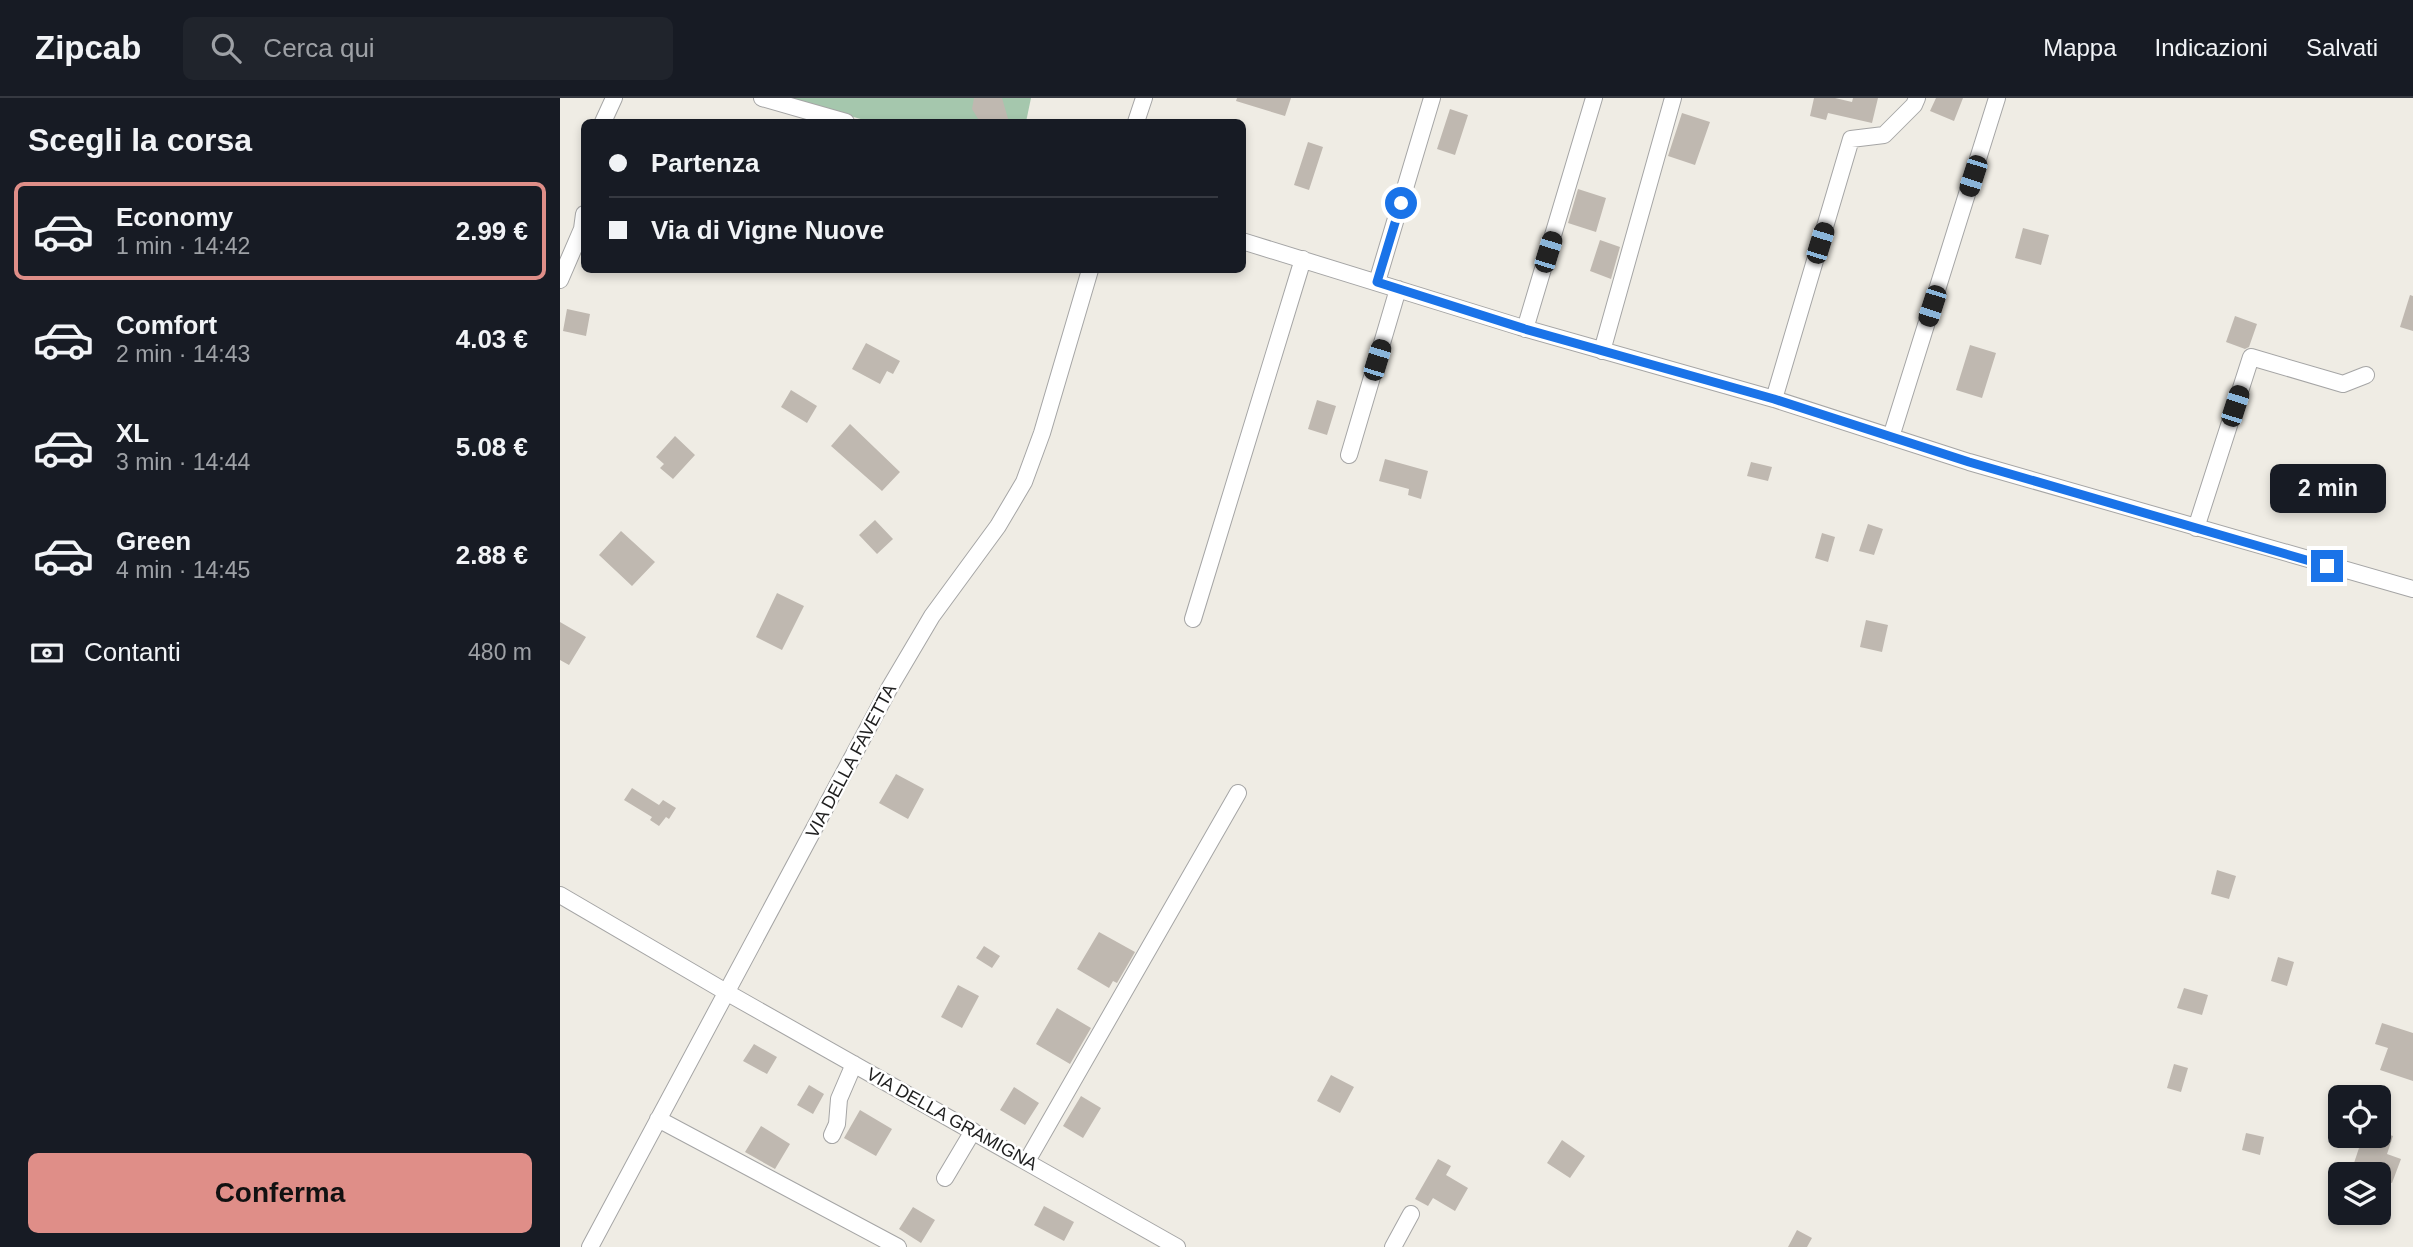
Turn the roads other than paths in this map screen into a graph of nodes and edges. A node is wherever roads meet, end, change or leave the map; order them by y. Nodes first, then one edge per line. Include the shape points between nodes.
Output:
1 (614, 98) edge
2 (762, 98) edge
3 (1144, 98) edge
4 (1432, 98) edge
5 (1594, 98) edge
6 (1674, 98) edge
7 (1917, 98) edge
8 (1997, 98) edge
9 (604, 119) edge
10 (836, 119) edge
11 (1137, 119) edge
12 (581, 231) edge
13 (1246, 242) edge
14 (1303, 260) junction
15 (1089, 273) edge
16 (560, 280) edge
17 (1377, 282) junction
18 (1398, 289) junction
19 (1525, 329) junction
20 (1602, 351) junction
21 (2366, 375) dead end
22 (1774, 399) junction
23 (1891, 437) junction
24 (1349, 455) dead end
25 (2196, 528) junction
26 (2413, 589) edge
27 (1193, 619) dead end
28 (1238, 793) dead end
29 (560, 895) edge
30 (726, 992) junction
31 (854, 1064) junction
32 (658, 1119) junction
33 (973, 1130) junction
34 (832, 1135) dead end
35 (1027, 1161) junction
36 (945, 1178) dead end
37 (1411, 1214) dead end
38 (590, 1247) edge
39 (898, 1247) edge
40 (1177, 1247) edge
41 (1393, 1247) edge

1 - 9 street
2 - 10 street
3 - 11 street
4 - 17 street
5 - 19 street
6 - 20 street
7 - 22 street via 1884,135 1851,139
8 - 23 street
12 - 16 street
13 - 14 street
14 - 17 street
14 - 27 street
15 - 30 street, VIA DELLA FAVETTA via 1024,482 903,666
17 - 18 street
18 - 19 street
18 - 24 street
19 - 20 street
20 - 22 street
21 - 25 street via 2343,384 2251,357
22 - 23 street
23 - 25 street
25 - 26 street
28 - 35 street
29 - 30 street, VIA DELLA GRAMIGNA
30 - 31 street, VIA DELLA GRAMIGNA
30 - 32 street, VIA DELLA FAVETTA
31 - 33 street, VIA DELLA GRAMIGNA
31 - 34 street via 839,1099
32 - 38 street, VIA DELLA FAVETTA
32 - 39 street
33 - 35 street, VIA DELLA GRAMIGNA
33 - 36 street
35 - 40 street, VIA DELLA GRAMIGNA
37 - 41 street

